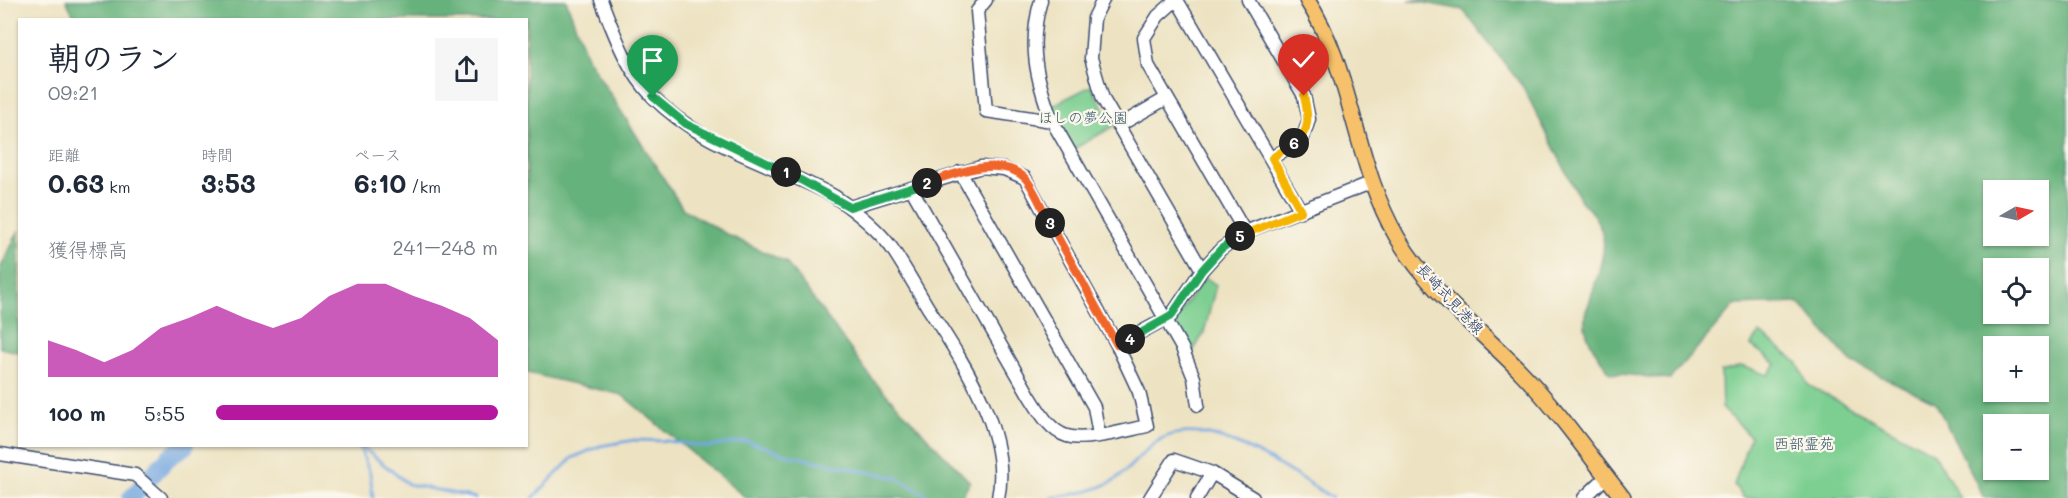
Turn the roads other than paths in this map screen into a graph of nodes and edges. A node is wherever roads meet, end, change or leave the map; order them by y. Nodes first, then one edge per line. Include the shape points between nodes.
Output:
1 (601, 0) edge
2 (986, 0) edge
3 (1041, 0) edge
4 (1102, 0) edge
5 (1176, 0) edge
6 (1248, 0) edge
7 (1307, 0) edge
8 (1167, 98) junction
9 (1052, 121) junction
10 (1118, 126) junction
11 (1272, 158) junction
12 (960, 172) junction
13 (1373, 182) junction
14 (911, 188) junction
15 (850, 207) junction
16 (1301, 211) junction
17 (1245, 232) junction
18 (1202, 270) junction
19 (1166, 319) junction
20 (1117, 345) junction
21 (1198, 405) dead end
22 (1099, 435) junction
23 (0, 454) edge
24 (1212, 473) junction
25 (1606, 477) junction
26 (161, 498) edge
27 (998, 498) edge
28 (1150, 498) edge
29 (1197, 498) edge
30 (1253, 498) edge
31 (1584, 498) edge
32 (1623, 498) edge

1 - 15 street via 622,52 653,97 693,128 809,183
2 - 9 street via 977,11 986,111
3 - 9 street via 1033,45 1037,81
4 - 10 street via 1094,18 1091,58 1103,99
5 - 8 street via 1158,16 1144,38 1148,65
5 - 11 street
6 - 11 street via 1304,96 1310,119 1303,138
7 - 13 main road, 長崎式見港線 via 1336,63
8 - 10 street
8 - 17 street
9 - 19 street
10 - 18 street
11 - 16 street
12 - 14 street
12 - 20 street via 1004,169 1024,178
12 - 22 street via 1094,407
13 - 16 street
13 - 25 main road, 長崎式見港線 via 1397,238 1432,283 1521,372
14 - 15 street
14 - 22 street via 1041,415 1067,436
15 - 27 street via 891,246 987,410 1002,479
16 - 17 street
17 - 18 street via 1221,249
18 - 19 street
19 - 20 street
19 - 21 street via 1194,378
20 - 22 street via 1139,392 1147,426
23 - 26 street via 140,479
24 - 28 street via 1174,460
24 - 29 street
24 - 30 street
25 - 31 street
25 - 32 main road, 長崎式見港線

